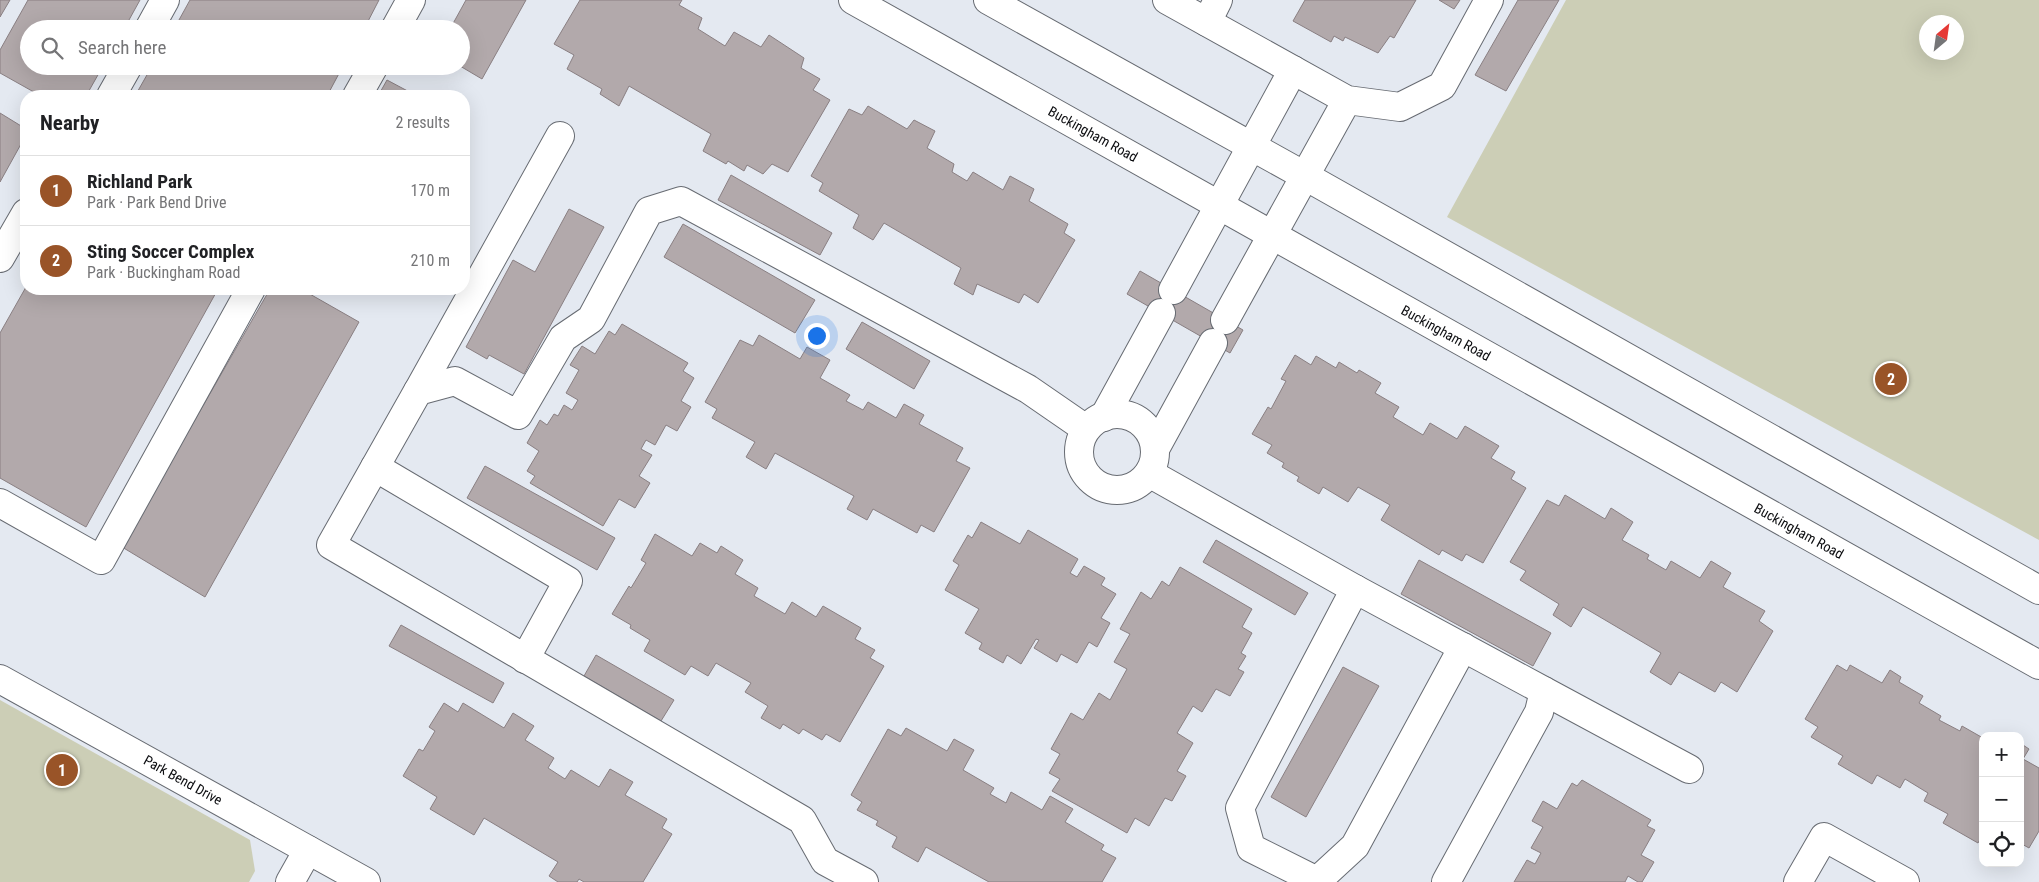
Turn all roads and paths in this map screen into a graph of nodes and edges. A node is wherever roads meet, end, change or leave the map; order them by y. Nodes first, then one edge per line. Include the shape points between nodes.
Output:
1 (165, 0) edge
2 (411, 0) edge
3 (853, 0) edge
4 (988, 0) edge
5 (1167, 0) edge
6 (1489, 0) edge
7 (1213, 11) edge
8 (154, 20) edge
9 (400, 20) edge
10 (1292, 70) junction
11 (123, 75) edge
12 (369, 75) edge
13 (114, 90) edge
14 (361, 90) edge
15 (1347, 100) junction
16 (560, 136) dead end
17 (1252, 146) junction
18 (1305, 176) junction
19 (1220, 206) junction
20 (20, 223) edge
21 (1272, 235) junction
22 (0, 258) edge
23 (248, 295) edge
24 (418, 391) junction
25 (1095, 423) junction
26 (1152, 461) junction
27 (375, 467) junction
28 (0, 503) edge
29 (1355, 589) junction
30 (2039, 590) edge
31 (1462, 647) junction
32 (526, 659) junction
33 (2039, 665) edge
34 (0, 679) edge
35 (1544, 691) junction
36 (1689, 769) dead end
37 (308, 850) junction
38 (290, 882) edge
39 (366, 882) edge
40 (864, 882) edge
41 (1446, 882) edge
42 (1798, 882) edge
43 (1906, 882) edge

1 - 8 street
2 - 9 street
3 - 19 street, Buckingham Road
4 - 17 street
5 - 7 street
6 - 15 street via 1442,86 1400,107
7 - 10 street
10 - 15 street
10 - 17 street
11 - 13 street
12 - 14 street
15 - 18 street
16 - 24 street
17 - 18 street
17 - 19 street
18 - 21 street
18 - 30 street
19 - 21 street, Buckingham Road
19 - 25 street
20 - 22 street
21 - 26 street
21 - 33 street, Buckingham Road
23 - 28 street via 101,560
24 - 25 street via 455,381 518,416 563,338 591,319 649,211 681,201
24 - 27 street
25 - 26 street via 1122,415 1134,419 1152,437
25 - 26 street via 1080,442 1079,457 1083,471 1093,482 1118,491 1136,485
26 - 29 street
27 - 32 street via 568,580
27 - 32 street via 331,545
29 - 31 street
29 - 31 street via 1240,808 1251,848 1317,881 1355,846
31 - 35 street
32 - 40 street via 802,820 825,861
34 - 37 street, Park Bend Drive
35 - 36 street
35 - 41 street via 1539,712
37 - 38 street
37 - 39 street, Park Bend Drive
42 - 43 street via 1824,837

